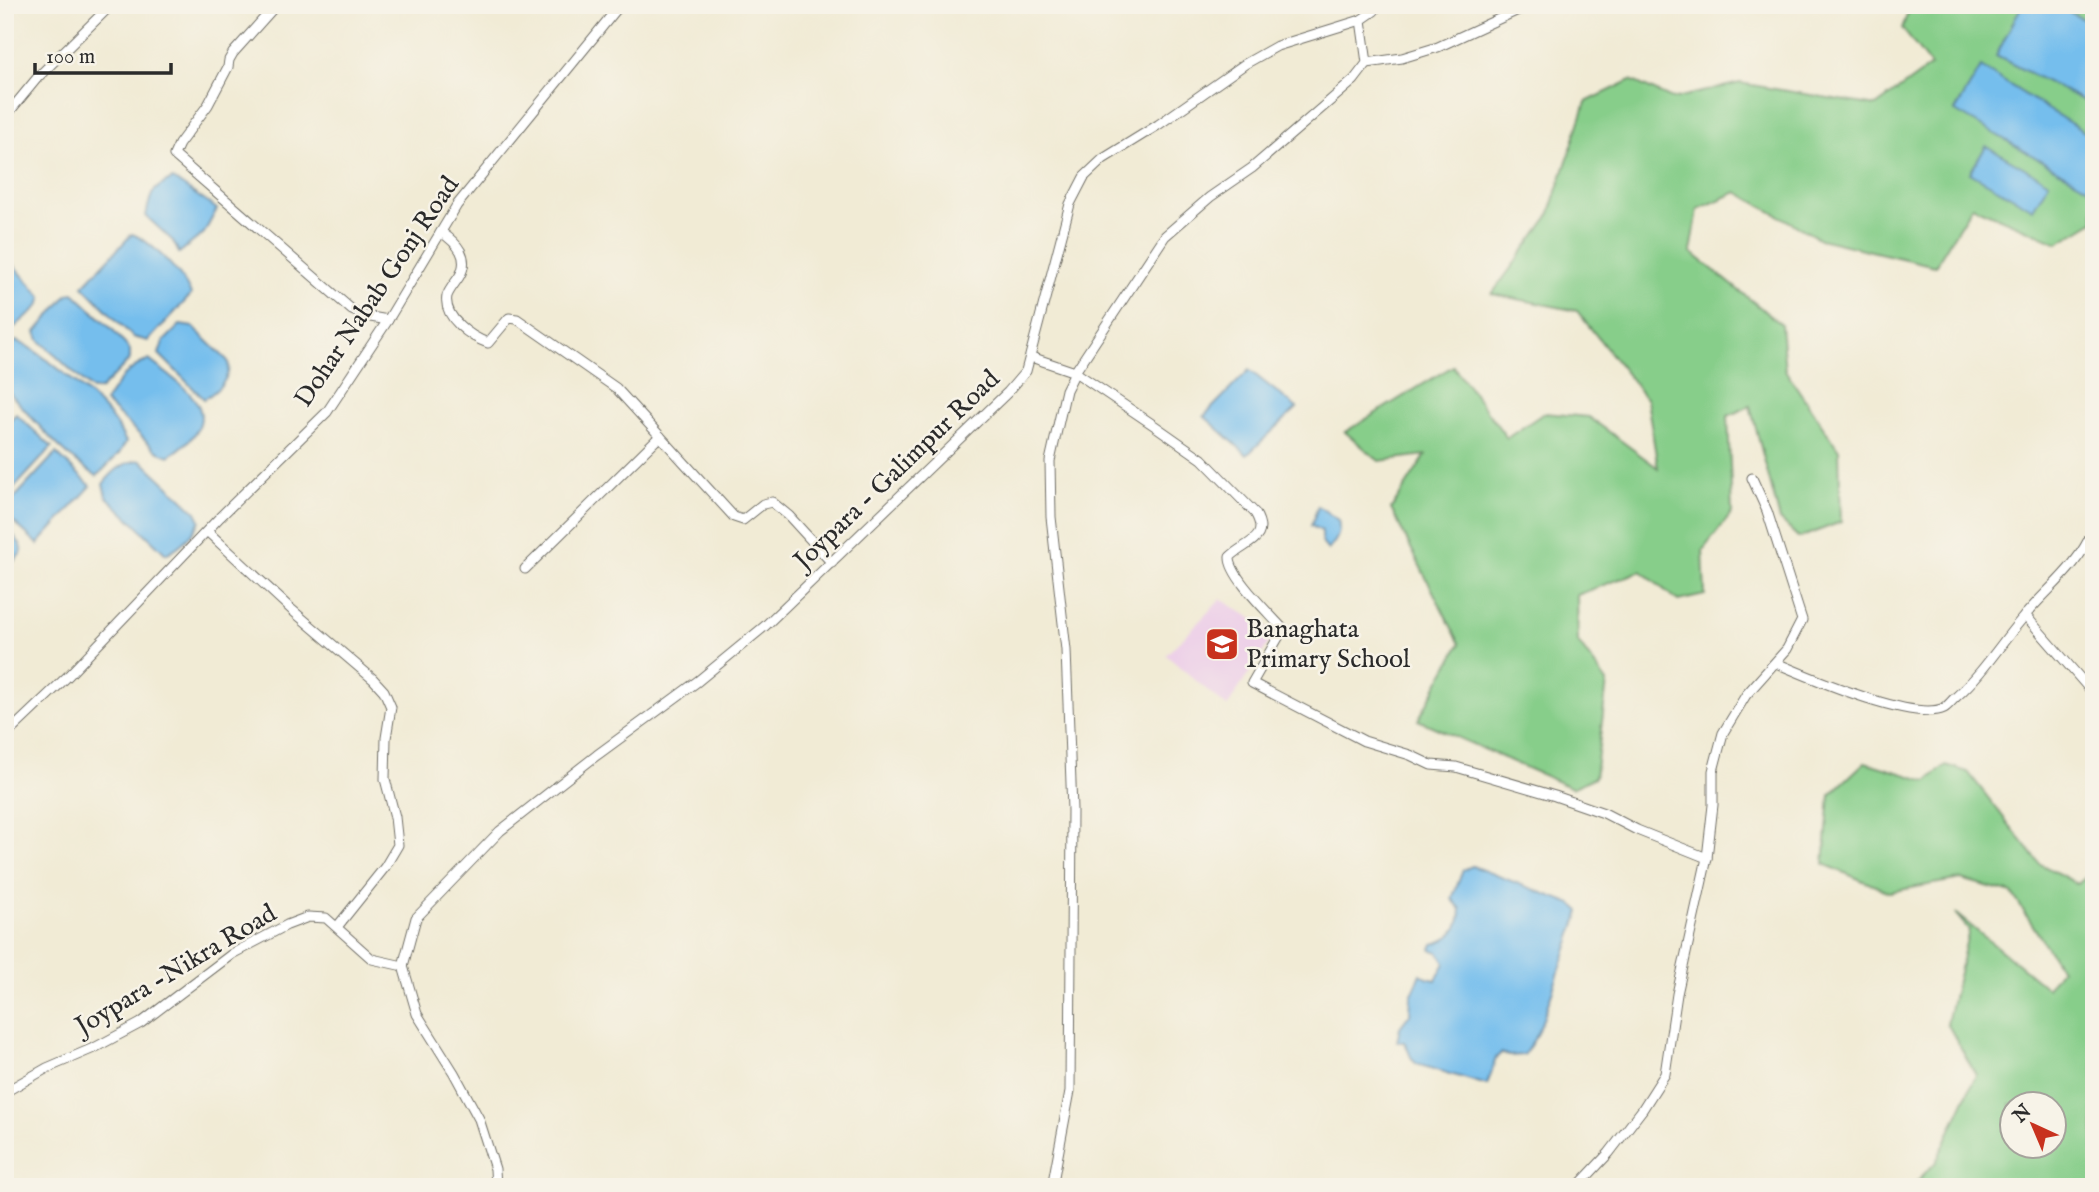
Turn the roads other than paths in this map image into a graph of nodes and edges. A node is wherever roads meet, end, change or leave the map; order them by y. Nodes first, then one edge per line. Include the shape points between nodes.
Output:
1 (111, 5) edge
2 (276, 5) edge
3 (620, 5) edge
4 (1378, 5) edge
5 (1529, 5) edge
6 (1361, 20) junction
7 (1367, 63) junction
8 (5, 117) edge
9 (441, 232) junction
10 (388, 320) junction
11 (1031, 358) junction
12 (1075, 372) junction
13 (660, 436) junction
14 (1752, 478) dead end
15 (2094, 529) edge
16 (208, 531) junction
17 (832, 563) junction
18 (525, 569) dead end
19 (2025, 615) junction
20 (1776, 663) junction
21 (2094, 694) edge
22 (5, 736) edge
23 (1707, 858) junction
24 (337, 927) junction
25 (403, 967) junction
26 (5, 1092) edge
27 (496, 1187) edge
28 (1052, 1187) edge
29 (1577, 1187) edge

1 - 8 street via 38,77
2 - 10 street via 233,53 208,104 174,155 352,310
3 - 9 street, Dohar Nabab Gonj Road via 457,205
4 - 6 street, Joypara - Galimpur Road
5 - 7 street via 1438,47
6 - 7 street
6 - 11 street, Joypara - Galimpur Road via 1277,46 1245,64 1103,159 1084,177 1069,204
7 - 12 street via 1354,80 1252,168 1165,236
9 - 10 street, Dohar Nabab Gonj Road
9 - 13 street via 460,248 464,258 462,271 447,295 447,309 455,322 488,343 509,318 517,319 616,388
10 - 16 street, Dohar Nabab Gonj Road via 327,412
11 - 12 street
11 - 17 street, Joypara - Galimpur Road via 1008,392
12 - 23 street via 1202,459 1261,523 1255,540 1230,557 1239,578 1283,629 1252,683 1364,741 1431,765 1457,766 1555,796
12 - 28 street via 1066,390 1051,461 1051,517 1066,650 1072,810 1070,1091
13 - 17 street via 734,517 743,520 772,502
13 - 18 street
14 - 20 street via 1802,620
15 - 19 street via 2074,562
16 - 22 street, Dohar Nabab Gonj Road
16 - 24 street via 373,679 391,706 385,779 398,845
17 - 25 street, Joypara - Galimpur Road via 698,681 500,831 416,918
19 - 20 street via 1968,686 1944,708 1931,711 1881,703
19 - 21 street
20 - 23 street via 1746,695 1723,733 1713,771
23 - 29 street via 1665,1074 1609,1153
24 - 25 street, Joypara -Nikra Road via 372,959
24 - 26 street, Joypara -Nikra Road via 319,916 287,925 232,954 141,1023
25 - 27 street via 417,1014 478,1119 495,1169

